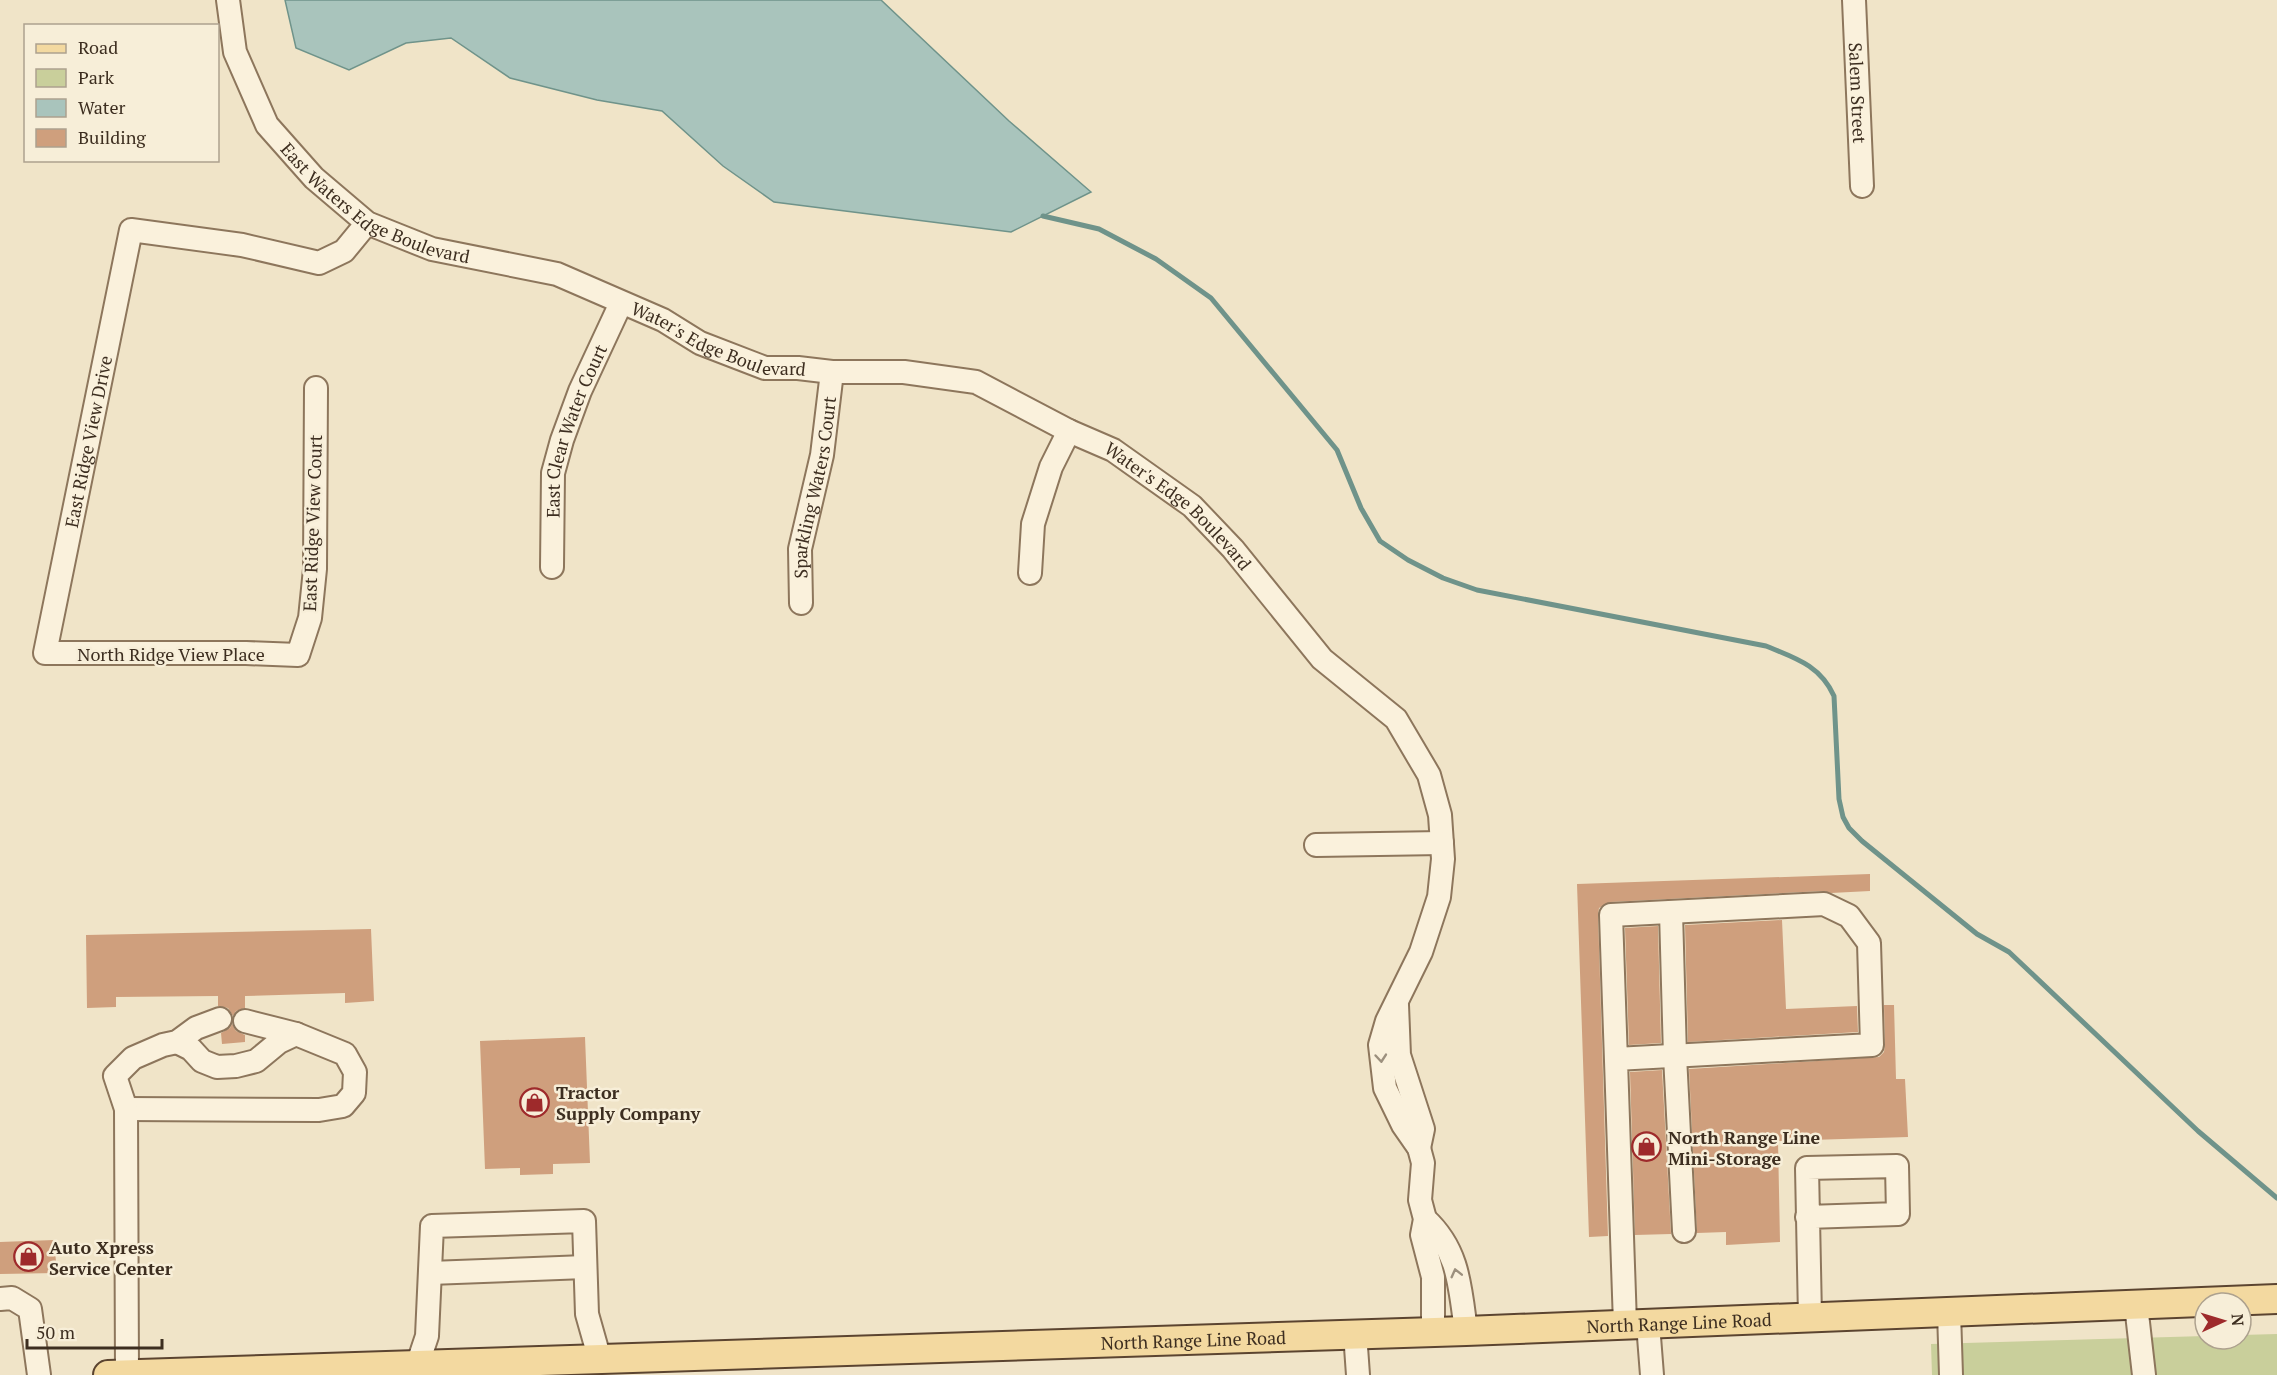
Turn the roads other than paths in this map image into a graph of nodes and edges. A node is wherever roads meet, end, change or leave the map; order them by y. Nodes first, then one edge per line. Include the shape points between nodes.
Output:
1 (228, 0) edge
2 (1854, 0) edge
3 (1862, 186) dead end
4 (367, 224) junction
5 (621, 303) junction
6 (832, 372) junction
7 (316, 388) dead end
8 (1069, 431) junction
9 (552, 567) dead end
10 (1030, 573) dead end
11 (801, 603) dead end
12 (45, 653) joint
13 (298, 655) joint
14 (1442, 843) junction
15 (1317, 845) dead end
16 (1671, 912) junction
17 (220, 1019) dead end
18 (245, 1021) dead end
19 (296, 1034) junction
20 (177, 1042) junction
21 (1675, 1056) junction
22 (1616, 1059) junction
23 (126, 1109) junction
24 (1807, 1217) dead end
25 (1425, 1219) junction
26 (1684, 1231) dead end
27 (585, 1267) junction
28 (430, 1273) junction
29 (0, 1299) edge
30 (2277, 1299) edge
31 (2136, 1305) junction
32 (1949, 1312) junction
33 (1810, 1317) junction
34 (1636, 1324) junction
35 (1466, 1331) junction
36 (1433, 1332) junction
37 (1355, 1333) junction
38 (582, 1365) edge
39 (417, 1366) junction
40 (127, 1374) edge
41 (39, 1375) edge
42 (108, 1375) edge
43 (1358, 1375) edge
44 (1652, 1375) edge
45 (1951, 1375) edge
46 (2144, 1375) edge

1 - 4 street, East Waters Edge Boulevard via 235,52 267,124 314,178
2 - 3 street, Salem Street
4 - 5 street, East Waters Edge Boulevard via 432,249 557,274
4 - 12 street, East Ridge View Drive via 344,251 320,263 242,245 131,230
5 - 6 street, Water's Edge Boulevard via 663,320 700,343 765,368
5 - 9 street, East Clear Water Court via 580,391 553,473
6 - 8 street, Water's Edge Boulevard via 904,372 975,382
6 - 11 street, Sparkling Waters Court via 822,455 800,549
7 - 13 street, East Ridge View Court via 315,569 310,618
8 - 10 street via 1051,467 1034,524
8 - 14 street, Water's Edge Boulevard via 1113,450 1192,506 1233,549 1322,659 1396,719 1429,775 1440,815
12 - 13 street, North Ridge View Place
14 - 15 street
14 - 25 street, Water's Edge Boulevard via 1439,897 1380,1045 1385,1088 1419,1148 1423,1163 1420,1200
16 - 21 street
16 - 21 street via 1824,904 1849,916 1869,943 1872,1034 1872,1045
16 - 22 street via 1611,915
17 - 20 street via 196,1028
18 - 19 street
19 - 20 street via 256,1061 236,1066 217,1067 202,1061
19 - 23 street via 345,1054 355,1072 354,1093 343,1106 319,1110
20 - 23 street via 133,1058 116,1076
21 - 22 street
21 - 26 street
22 - 34 street
23 - 40 street
24 - 33 street
35 -> 25 street via 1457,1271 1449,1249
25 - 36 street, Water's Edge Boulevard via 1422,1235 1433,1277
27 - 28 street
27 - 28 street via 584,1221 432,1226
27 - 38 street via 587,1314
28 - 39 street via 427,1336
29 - 41 street via 12,1298 30,1309
30 - 31 main road, North Range Line Road
31 - 32 main road, North Range Line Road
31 - 46 street
32 - 33 main road, North Range Line Road
32 - 45 street
33 - 34 main road, North Range Line Road
34 - 35 main road, North Range Line Road
34 - 44 street
35 - 36 main road, North Range Line Road
36 - 37 main road, North Range Line Road
37 - 38 main road, North Range Line Road
37 - 43 street
38 - 39 main road, North Range Line Road
39 - 40 main road, North Range Line Road
40 - 42 main road, North Range Line Road

